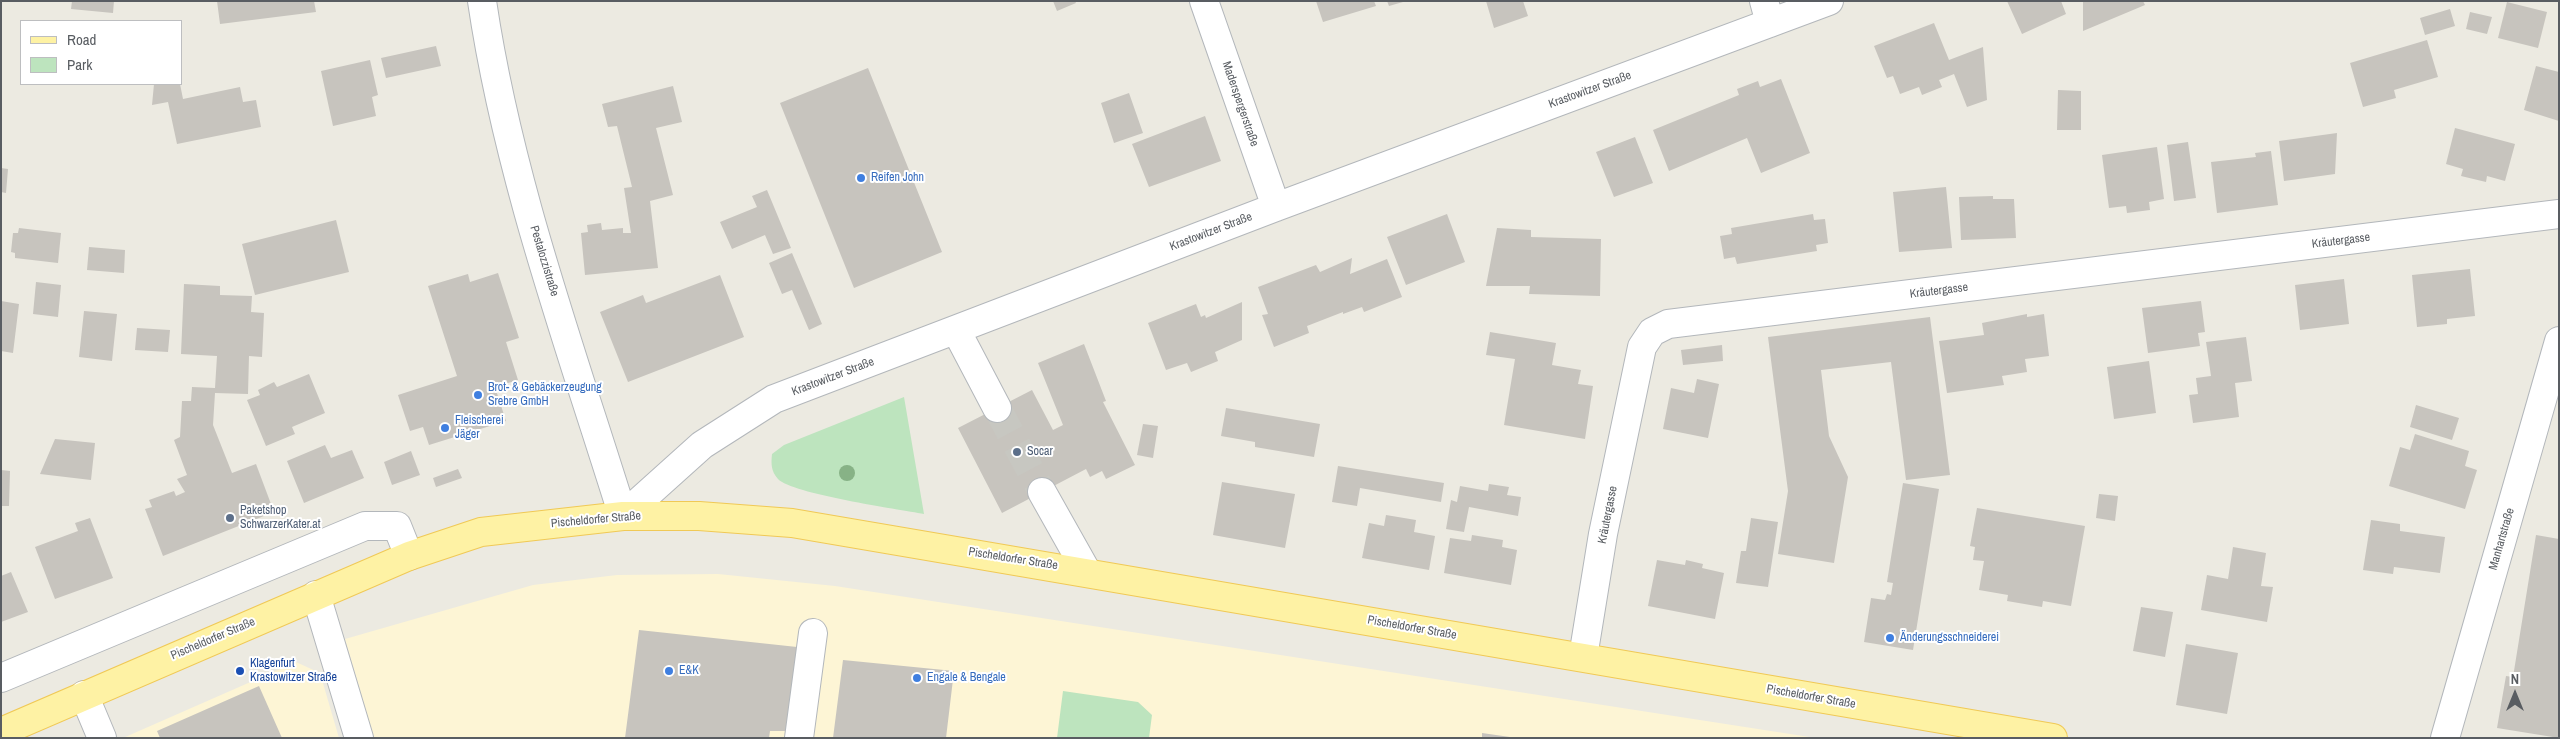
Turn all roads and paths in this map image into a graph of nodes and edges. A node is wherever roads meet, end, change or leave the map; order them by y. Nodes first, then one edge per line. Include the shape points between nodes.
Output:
1 (482, 1) edge
2 (1204, 1) edge
3 (1829, 1) edge
4 (1767, 12) edge
5 (1276, 207) junction
6 (2559, 214) edge
7 (956, 330) junction
8 (2559, 340) edge
9 (997, 408) tunnel mouth
10 (1042, 492) tunnel mouth
11 (622, 516) junction
12 (409, 556) junction
13 (1087, 572) junction
14 (316, 595) junction
15 (813, 633) dead end
16 (1583, 658) junction
17 (1, 678) edge
18 (84, 695) junction
19 (1, 732) edge
20 (2012, 734) edge
21 (102, 738) edge
22 (359, 738) edge
23 (799, 738) edge
24 (2053, 738) edge
25 (2445, 738) edge

1 - 11 street, Pestalozzistraße via 501,109 517,173
2 - 5 street, Maderspergerstraße
3 - 4 street, Krastowitzer Straße
4 - 5 street, Krastowitzer Straße
5 - 7 street, Krastowitzer Straße
6 - 16 street, Kräutergasse via 1668,324 1652,332 1642,347
7 - 9 street
7 - 11 street, Krastowitzer Straße via 774,399 702,445
8 - 25 street, Manhartstraße
10 - 13 street
11 - 12 main road, Pischeldorfer Straße via 480,532
11 - 13 main road, Pischeldorfer Straße via 699,516 792,523
12 - 14 main road, Pischeldorfer Straße
12 - 17 street via 397,526 365,526
13 - 16 main road, Pischeldorfer Straße
14 - 18 main road, Pischeldorfer Straße
14 - 22 street
15 - 23 street
16 - 20 main road, Pischeldorfer Straße
18 - 19 main road, Pischeldorfer Straße
18 - 21 street
20 - 24 main road, Pischeldorfer Straße

